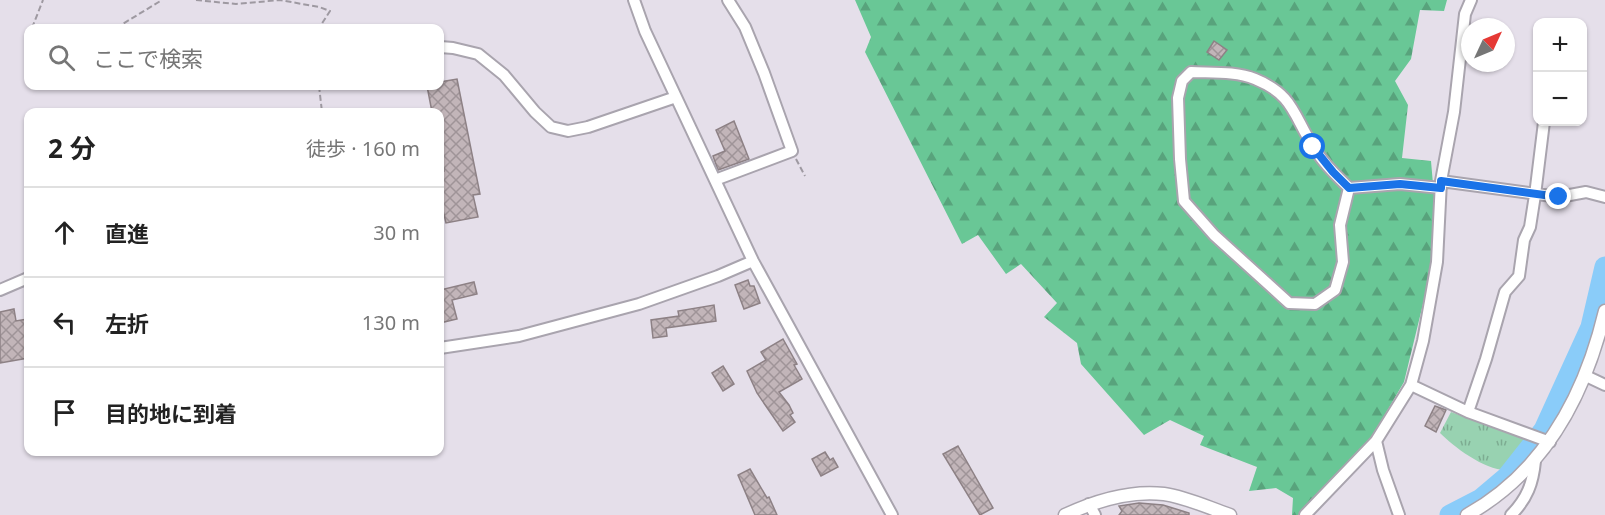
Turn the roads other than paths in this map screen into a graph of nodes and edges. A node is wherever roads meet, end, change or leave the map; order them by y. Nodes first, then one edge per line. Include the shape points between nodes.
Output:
1 (634, 0) edge
2 (728, 0) edge
3 (1471, 0) edge
4 (444, 47) edge
5 (676, 97) junction
6 (1544, 126) edge
7 (716, 180) junction
8 (1441, 184) junction
9 (1349, 188) junction
10 (1535, 195) junction
11 (1605, 197) edge
12 (753, 261) junction
13 (24, 280) edge
14 (0, 290) edge
15 (1605, 310) edge
16 (444, 347) edge
17 (1586, 376) junction
18 (1411, 385) junction
19 (1605, 385) edge
20 (1468, 412) junction
21 (1376, 441) junction
22 (1550, 442) junction
23 (1535, 461) junction
24 (1092, 509) edge
25 (892, 515) edge
26 (1065, 515) edge
27 (1230, 515) edge
28 (1305, 515) edge
29 (1399, 515) edge
30 (1467, 515) edge
31 (1511, 515) edge

1 - 5 street
2 - 7 street via 745,27 792,151
3 - 8 street via 1465,14
4 - 5 street via 478,54 504,75 551,127 568,131
5 - 7 street
6 - 10 street
7 - 12 street
8 - 9 street
8 - 10 street
8 - 18 street via 1437,262
9 - 9 street via 1340,225 1343,262 1335,290 1315,304 1289,303 1214,235 1184,201 1178,99 1182,81 1191,72 1225,74 1253,78 1282,94 1313,147
10 - 11 street via 1559,197 1586,192
10 - 20 street via 1519,276 1505,292
12 - 16 street via 628,307 519,336
12 - 25 street
13 - 14 street
15 - 17 street
17 - 19 street
17 - 22 street
18 - 20 street
18 - 21 street
20 - 22 street
21 - 28 street
21 - 29 street
22 - 23 street
23 - 30 street via 1503,492
23 - 31 street via 1533,480 1523,503
24 - 26 street
24 - 27 street via 1145,493 1165,494

